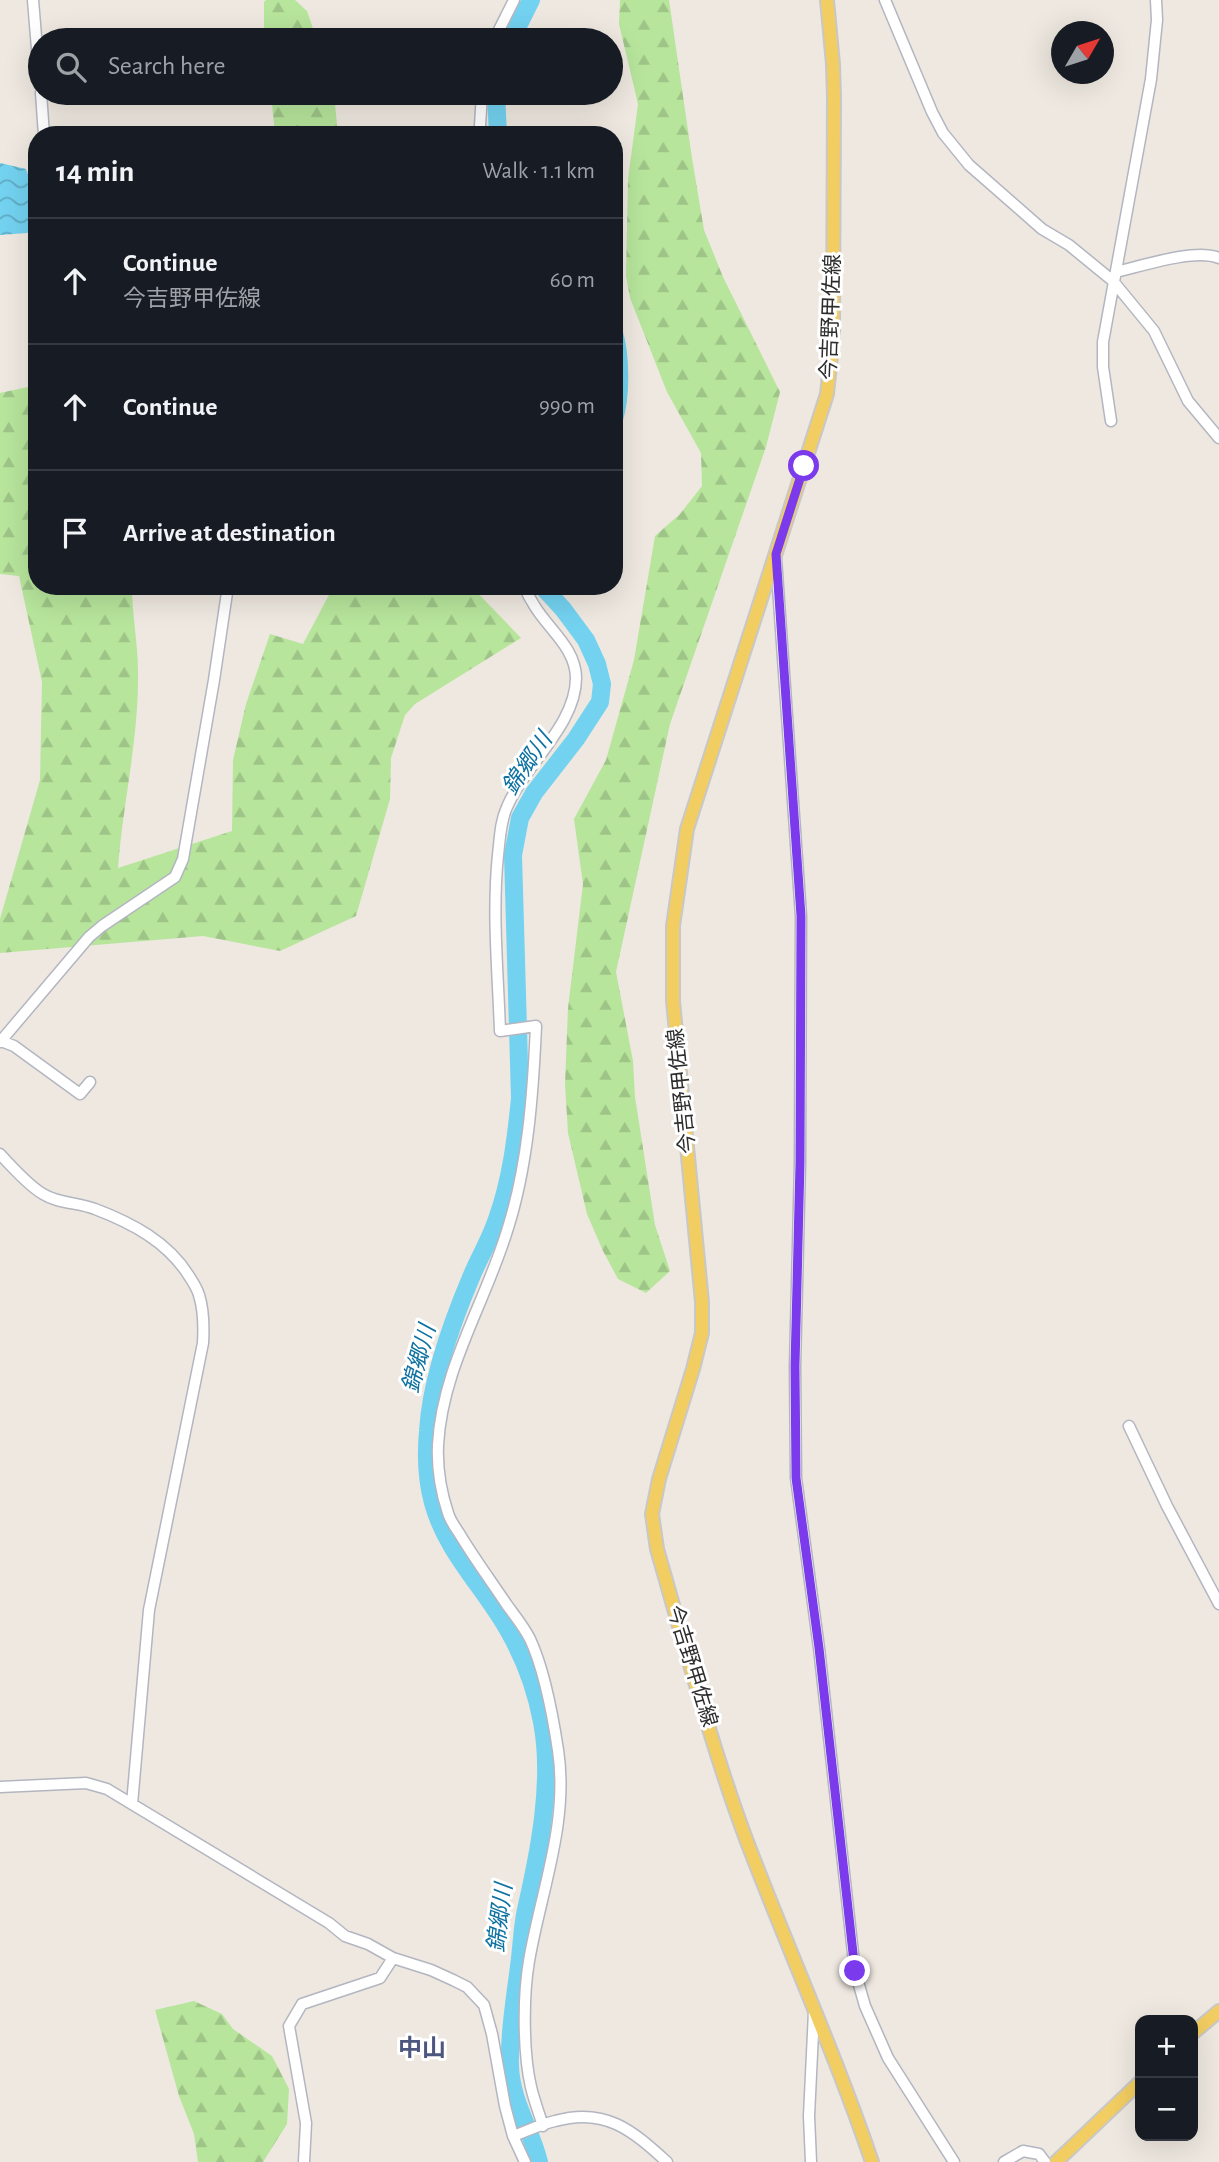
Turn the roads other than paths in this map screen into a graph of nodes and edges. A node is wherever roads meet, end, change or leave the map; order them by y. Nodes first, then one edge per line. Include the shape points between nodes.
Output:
1 (33, 0) edge
2 (514, 0) edge
3 (827, 0) edge
4 (885, 0) edge
5 (1156, 0) edge
6 (35, 28) edge
7 (500, 28) edge
8 (42, 105) edge
9 (481, 105) edge
10 (43, 126) edge
11 (480, 126) edge
12 (1219, 258) edge
13 (1115, 277) junction
14 (1111, 421) dead end
15 (1219, 439) edge
16 (776, 554) junction
17 (227, 595) edge
18 (528, 595) edge
19 (1, 1042) edge
20 (90, 1082) dead end
21 (0, 1154) edge
22 (1129, 1426) dead end
23 (1219, 1604) edge
24 (0, 1787) edge
25 (132, 1804) junction
26 (393, 1958) junction
27 (1219, 2011) edge
28 (814, 2012) junction
29 (1198, 2029) edge
30 (1135, 2087) edge
31 (542, 2126) junction
32 (513, 2136) junction
33 (304, 2162) edge
34 (525, 2162) edge
35 (667, 2162) edge
36 (811, 2162) edge
37 (872, 2162) edge
38 (954, 2162) edge
39 (1004, 2162) edge
40 (1045, 2162) edge
41 (1056, 2162) edge

1 - 6 street
2 - 7 street
3 - 16 main road, 今吉野甲佐線 via 834,64 834,337 827,394
4 - 13 street via 932,112 969,165 1042,229
5 - 13 street via 1150,79
8 - 10 street
9 - 11 street
12 - 13 street via 1193,254
13 - 14 street via 1103,342
13 - 15 street via 1154,331 1188,401
16 - 28 main road, 今吉野甲佐線 via 687,829 679,877 673,926 673,1001 702,1333 652,1514 657,1549 720,1760
16 - 38 street via 801,916 796,1478 855,1971 888,2058
17 - 19 street via 179,871 89,937
18 - 31 street via 572,656 576,675 566,717 521,780 501,828 496,881 500,1031 536,1026 534,1077 514,1207 444,1399 438,1444 448,1515 529,1637 559,1752 562,1800 558,1832 526,1983 527,2056
19 - 20 street via 14,1046 80,1094
21 - 25 street via 42,1194 93,1208 155,1238 172,1253 199,1292 203,1343 149,1610
22 - 23 street
24 - 25 street via 86,1783
25 - 26 street via 345,1936
26 - 32 street via 460,1983 484,2005
26 - 33 street via 380,1978 302,2004 289,2026 306,2123
27 - 29 main road
28 - 36 street
28 - 37 main road, 今吉野甲佐線
30 - 41 main road
31 - 32 street
31 - 35 street via 586,2116 606,2119 634,2132
32 - 34 street
39 - 40 street via 1023,2151 1040,2154

